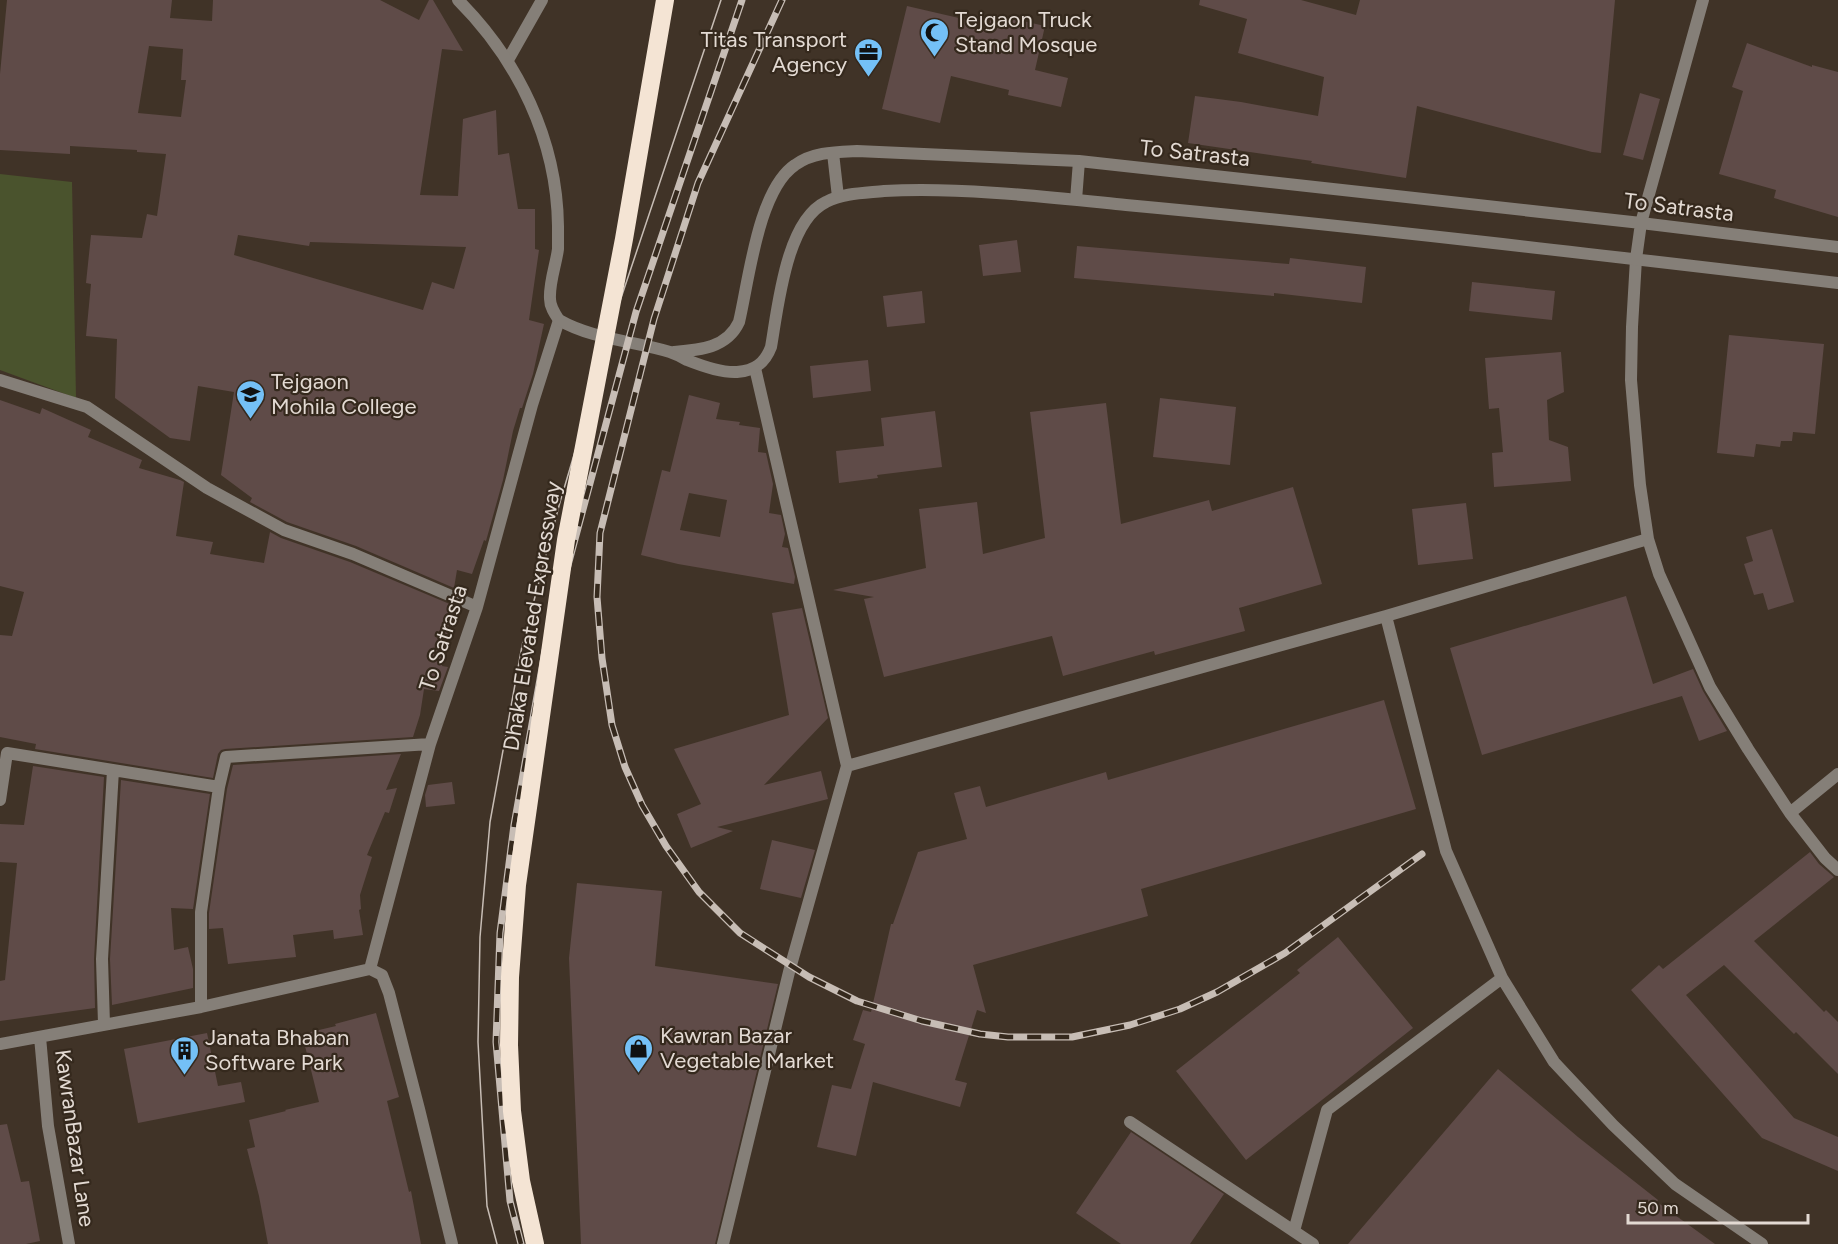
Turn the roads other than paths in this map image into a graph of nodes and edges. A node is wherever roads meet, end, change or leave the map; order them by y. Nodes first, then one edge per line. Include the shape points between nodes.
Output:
1 (458, 0) edge
2 (542, 0) edge
3 (665, 0) edge
4 (1703, 0) edge
5 (508, 60) junction
6 (833, 153) junction
7 (1079, 161) junction
8 (838, 197) junction
9 (1076, 200) junction
10 (1641, 223) junction
11 (1838, 247) edge
12 (1636, 259) junction
13 (1838, 283) edge
14 (559, 320) junction
15 (673, 352) junction
16 (755, 368) junction
17 (0, 380) edge
18 (1648, 539) junction
19 (477, 607) junction
20 (1386, 616) junction
21 (430, 744) junction
22 (847, 766) junction
23 (113, 770) junction
24 (1838, 774) edge
25 (219, 787) junction
26 (0, 800) edge
27 (1790, 813) junction
28 (1838, 870) edge
29 (370, 969) junction
30 (1502, 978) junction
31 (201, 1007) junction
32 (104, 1024) junction
33 (40, 1037) junction
34 (0, 1044) edge
35 (1130, 1122) dead end
36 (1294, 1231) junction
37 (69, 1244) edge
38 (452, 1244) edge
39 (535, 1244) edge
40 (723, 1244) edge
41 (1313, 1244) edge
42 (1762, 1244) edge

1 - 5 street
2 - 5 street
3 - 39 highway, Dhaka Elevated Expressway, bridge via 566,540 517,885 510,988 512,1111 521,1181
4 - 10 street
5 - 14 street via 538,120 548,153 558,223 550,300
6 - 7 street, To Satrasta
6 - 8 street
6 - 15 street, To Satrasta via 815,155 793,166 771,195 734,332 717,345
7 - 9 street
7 - 10 street, To Satrasta
8 - 9 street via 908,190
8 - 16 street via 812,210 798,232 789,255 771,346 764,362
9 - 12 street
10 - 11 street, To Satrasta
10 - 12 street
12 - 13 street
12 - 18 street via 1631,380
14 - 15 street via 600,335
14 - 19 street, To Satrasta
15 - 16 street via 722,370
16 - 22 street
17 - 19 street via 87,407 207,488 284,530 353,554
18 - 20 street
18 - 27 street via 1659,574 1710,687
19 - 21 street, To Satrasta
20 - 22 street
20 - 30 street via 1446,851
21 - 25 street via 226,757
21 - 29 street, To Satrasta
22 - 40 street via 789,972
23 - 25 street
23 - 26 street via 8,753
23 - 32 street via 102,959
24 - 27 street
25 - 31 street via 201,912
27 - 28 street
29 - 31 street
29 - 38 street via 382,975 389,993
30 - 36 street via 1327,1110
30 - 42 street via 1554,1062 1613,1125 1676,1184
31 - 32 street
32 - 33 street
33 - 34 street
33 - 37 street, KawranBazar Lane via 48,1126
35 - 36 street
36 - 41 street

